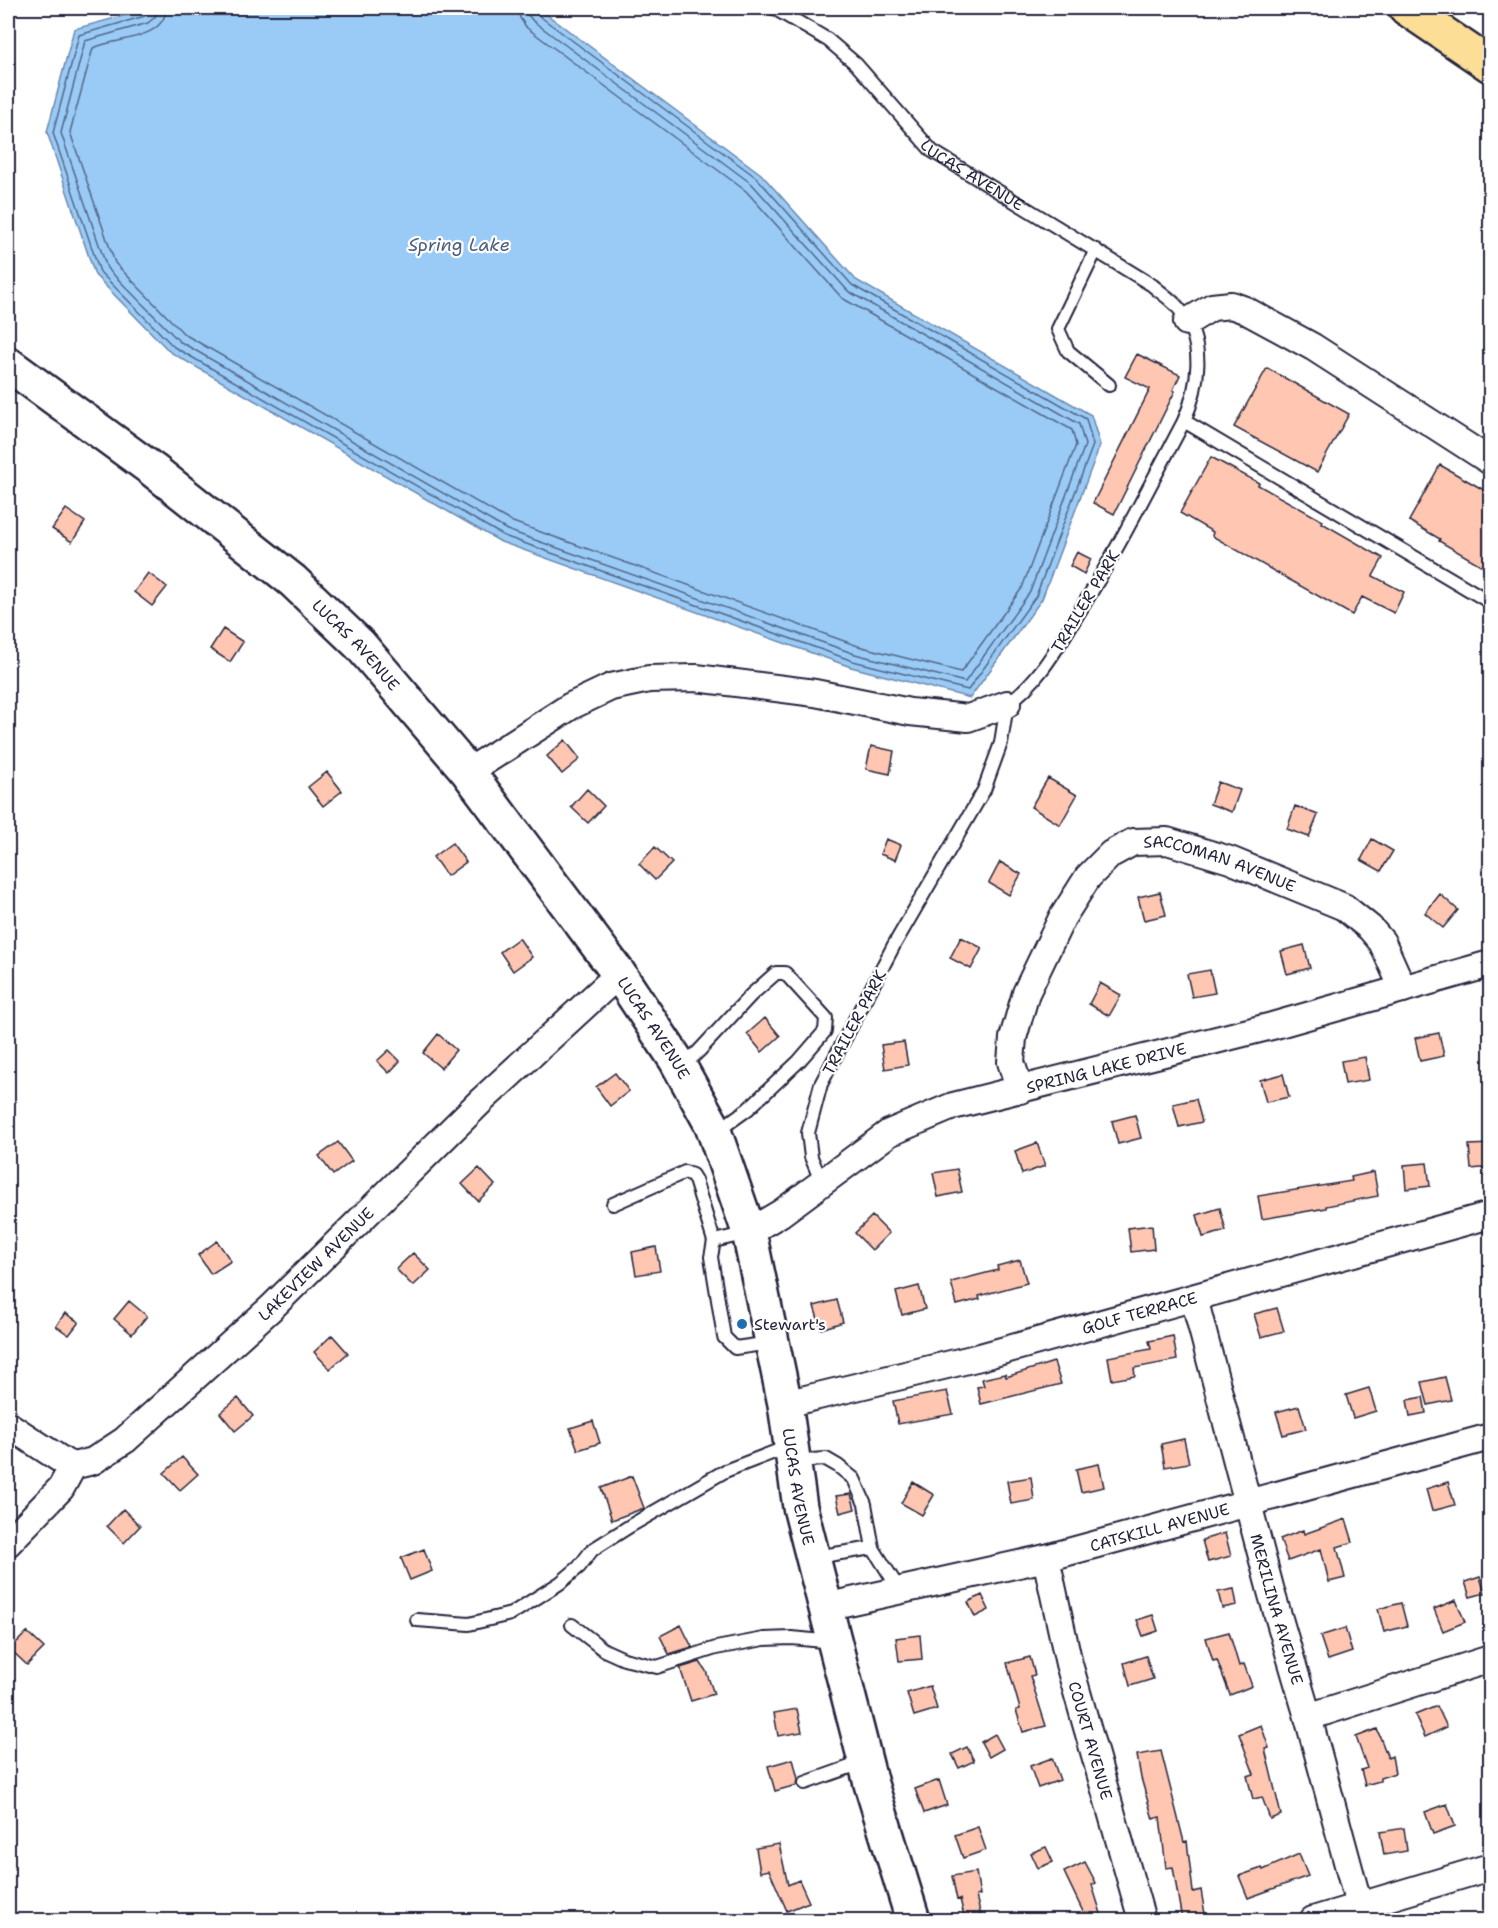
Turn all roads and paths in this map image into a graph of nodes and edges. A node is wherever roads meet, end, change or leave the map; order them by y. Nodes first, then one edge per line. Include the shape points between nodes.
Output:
1 (774, 8) edge
2 (1406, 8) edge
3 (1491, 66) edge
4 (1096, 250) junction
5 (1187, 322) junction
6 (8, 364) edge
7 (1109, 386) dead end
8 (1184, 421) junction
9 (1491, 460) edge
10 (1491, 602) edge
11 (1007, 704) junction
12 (468, 772) junction
13 (1491, 964) edge
14 (619, 974) junction
15 (1403, 988) junction
16 (681, 1068) junction
17 (1020, 1090) junction
18 (715, 1133) junction
19 (822, 1183) junction
20 (613, 1203) dead end
21 (1491, 1215) edge
22 (749, 1232) junction
23 (714, 1241) junction
24 (1194, 1298) junction
25 (772, 1343) junction
26 (785, 1404) junction
27 (8, 1425) edge
28 (1491, 1437) edge
29 (792, 1453) junction
30 (73, 1466) junction
31 (1249, 1502) junction
32 (8, 1544) edge
33 (873, 1548) junction
34 (813, 1557) junction
35 (1047, 1558) junction
36 (900, 1591) junction
37 (825, 1607) junction
38 (417, 1620) dead end
39 (572, 1625) dead end
40 (834, 1642) junction
41 (1491, 1659) edge
42 (1308, 1717) junction
43 (863, 1753) junction
44 (805, 1783) dead end
45 (1491, 1867) edge
46 (1362, 1914) edge
47 (913, 1920) edge
48 (1142, 1920) edge
49 (1313, 1920) edge

1 - 4 lane, LUCAS AVENUE via 828,40 856,64 932,150
2 - 3 highway
4 - 5 lane, LUCAS AVENUE via 1152,285 1180,309
4 - 7 lane via 1058,329 1068,351
5 - 8 lane, TRAILER PARK via 1198,365 1193,400
5 - 9 street via 1212,307 1245,310 1313,347
6 - 12 street, LUCAS AVENUE via 153,470 293,581 360,645
8 - 10 lane
8 - 11 lane, TRAILER PARK via 1102,576 1040,674
11 - 12 street via 968,718 696,678 649,679 611,687 571,706
11 - 19 lane, TRAILER PARK via 1001,743 984,790 894,945 821,1084 808,1133 811,1157
12 - 14 street, LUCAS AVENUE
13 - 15 street, SPRING LAKE DRIVE
14 - 16 street, LUCAS AVENUE
14 - 30 street, LAKEVIEW AVENUE via 482,1100 271,1308 125,1440 93,1461
15 - 17 street, SPRING LAKE DRIVE via 1272,1026
15 - 17 street, SACCOMAN AVENUE via 1382,942 1344,907 1230,860 1167,841 1133,842 1111,854 1088,877 1062,918 1026,993 1013,1038 1011,1062
16 - 18 street, LUCAS AVENUE
16 - 18 lane via 776,973 784,973 826,1018 825,1031 799,1061 748,1110
17 - 19 street, SPRING LAKE DRIVE via 953,1106 889,1133
18 - 22 street, LUCAS AVENUE
19 - 22 street, SPRING LAKE DRIVE
20 - 23 lane via 685,1172 695,1180
21 - 24 street, GOLF TERRACE
22 - 23 lane
22 - 25 street, LUCAS AVENUE
23 - 25 lane via 711,1257 724,1337 735,1348
24 - 26 street, GOLF TERRACE via 980,1357
24 - 31 street, MERILINA AVENUE
25 - 26 street, LUCAS AVENUE
26 - 29 street, LUCAS AVENUE
27 - 30 street
28 - 31 street, CATSKILL AVENUE
29 - 33 lane via 826,1459 854,1479 865,1504
29 - 34 street, LUCAS AVENUE
29 - 38 lane via 725,1471 592,1550 560,1583 511,1614 469,1624
30 - 32 street via 61,1488
31 - 35 street, CATSKILL AVENUE
31 - 42 street, MERILINA AVENUE
33 - 34 lane
33 - 36 lane
34 - 37 street, LUCAS AVENUE
35 - 36 street, CATSKILL AVENUE
35 - 48 street, COURT AVENUE via 1069,1664
36 - 37 street, CATSKILL AVENUE
37 - 40 street, LUCAS AVENUE
39 - 40 lane via 603,1650 657,1667 716,1648 764,1639
40 - 43 street, LUCAS AVENUE
41 - 42 street
42 - 46 street, MERILINA AVENUE
43 - 44 lane
43 - 47 street, LUCAS AVENUE
45 - 46 street
46 - 49 street

